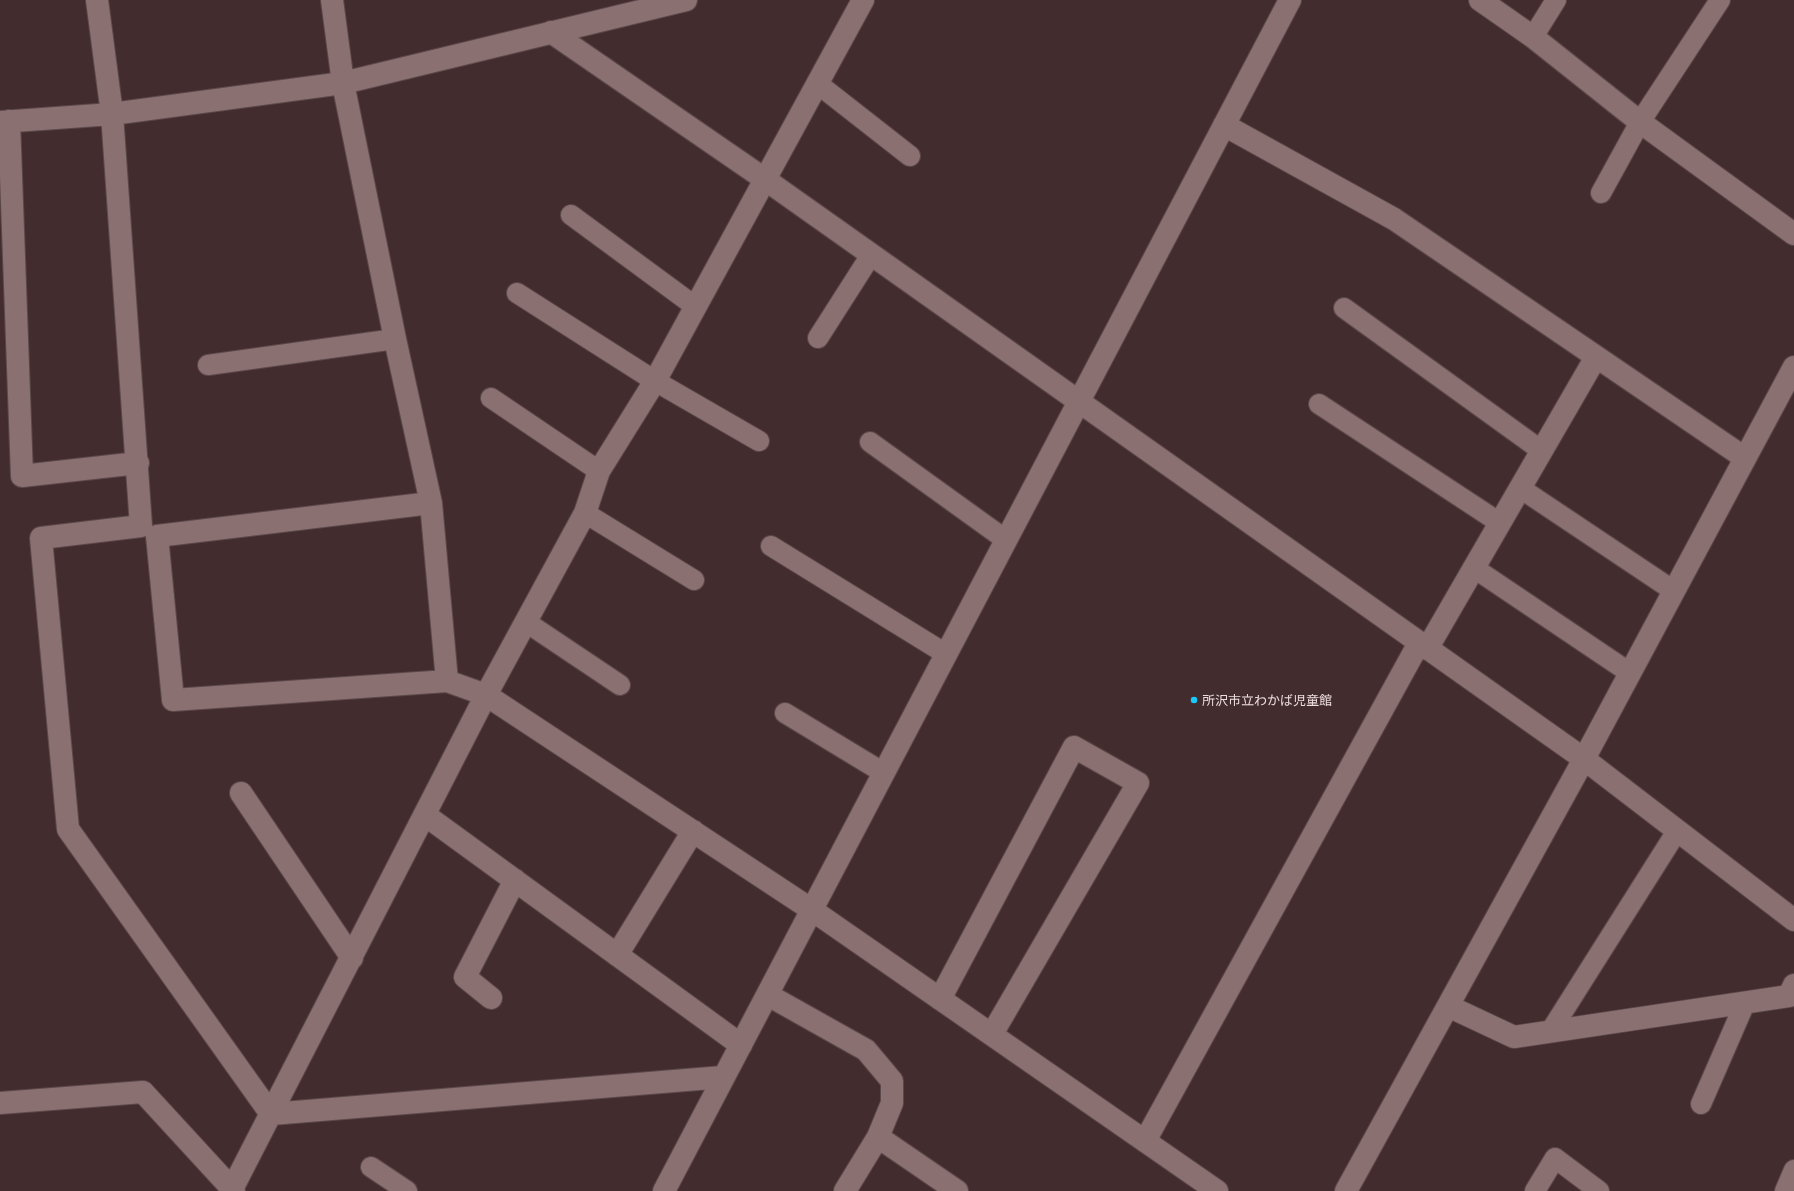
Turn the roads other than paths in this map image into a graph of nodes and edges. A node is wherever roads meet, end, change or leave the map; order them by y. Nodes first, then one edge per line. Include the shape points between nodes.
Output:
1 (97, 0) edge
2 (332, 0) edge
3 (686, 0) edge
4 (864, 0) edge
5 (1290, 0) edge
6 (1480, 0) edge
7 (1556, 0) edge
8 (1720, 0) edge
9 (551, 32) junction
10 (1533, 37) junction
11 (344, 83) junction
12 (818, 84) junction
13 (112, 114) junction
14 (5, 122) edge
15 (1640, 122) junction
16 (1224, 125) junction
17 (910, 156) dead end
18 (766, 180) junction
19 (1601, 193) dead end
20 (571, 215) dead end
21 (1794, 234) edge
22 (871, 255) junction
23 (517, 292) dead end
24 (8, 298) edge
25 (696, 307) junction
26 (1344, 308) dead end
27 (818, 338) dead end
28 (395, 339) junction
29 (1596, 357) junction
30 (208, 365) dead end
31 (1794, 367) edge
32 (654, 381) junction
33 (491, 398) dead end
34 (1079, 403) junction
35 (1319, 404) dead end
36 (759, 440) dead end
37 (870, 442) dead end
38 (1542, 451) junction
39 (1745, 458) junction
40 (138, 463) junction
41 (599, 471) junction
42 (1520, 488) junction
43 (431, 503) junction
44 (585, 513) junction
45 (1500, 523) junction
46 (1006, 540) junction
47 (771, 546) dead end
48 (1474, 568) junction
49 (694, 580) dead end
50 (1674, 591) junction
51 (526, 622) junction
52 (1423, 646) junction
53 (946, 654) junction
54 (1630, 673) junction
55 (447, 681) junction
56 (620, 685) dead end
57 (486, 695) junction
58 (785, 713) dead end
59 (1584, 759) junction
60 (884, 773) junction
61 (242, 793) dead end
62 (425, 815) junction
63 (693, 831) junction
64 (1677, 831) junction
65 (514, 880) junction
66 (812, 910) junction
67 (1794, 920) edge
68 (617, 955) junction
69 (352, 958) junction
70 (1794, 985) edge
71 (768, 995) junction
72 (491, 998) dead end
73 (940, 999) junction
74 (1744, 1003) junction
75 (1448, 1006) junction
76 (1550, 1032) junction
77 (992, 1034) junction
78 (741, 1045) junction
79 (723, 1077) junction
80 (0, 1103) edge
81 (1701, 1104) dead end
82 (271, 1114) junction
83 (878, 1137) junction
84 (1145, 1141) junction
85 (371, 1167) dead end
86 (1794, 1170) edge
87 (232, 1191) edge
88 (407, 1191) edge
89 (664, 1191) edge
90 (845, 1191) edge
91 (957, 1191) edge
92 (1217, 1191) edge
93 (1346, 1191) edge
94 (1535, 1191) edge
95 (1599, 1191) edge
96 (1785, 1191) edge

1 - 13 street
2 - 11 street
3 - 9 street
4 - 12 street
5 - 16 street
6 - 10 street
7 - 10 lane
8 - 15 lane
9 - 11 street
9 - 18 street
10 - 15 street
11 - 13 street
11 - 28 street
12 - 17 lane
12 - 18 street
13 - 14 street
13 - 40 street
14 - 24 street
15 - 19 lane
15 - 21 street
16 - 29 street via 1394,219
16 - 34 street
18 - 22 street
18 - 25 street
20 - 25 lane
22 - 27 lane
22 - 34 street
23 - 32 lane
24 - 40 street via 22,476
25 - 32 street
26 - 38 lane
28 - 30 lane
28 - 43 street
29 - 38 street
29 - 39 street
31 - 39 street
32 - 36 lane
32 - 41 street
33 - 41 lane
34 - 46 street
34 - 52 street
35 - 45 lane
37 - 46 lane
38 - 42 street
39 - 50 street
40 - 82 street via 141,526 41,538 68,828
41 - 44 street
42 - 45 street
42 - 50 lane
43 - 55 street
43 - 55 street via 157,536 173,700
44 - 49 lane
44 - 51 street
45 - 48 street
46 - 53 street
47 - 53 lane
48 - 52 street
48 - 54 lane
50 - 54 street
51 - 56 lane
51 - 57 street
52 - 59 street
52 - 84 street
53 - 60 street
54 - 59 street
55 - 57 street
57 - 62 street
57 - 63 street
58 - 60 lane
59 - 64 street
59 - 75 street
60 - 66 street
61 - 69 street
62 - 65 street
62 - 69 street
63 - 66 street
63 - 68 street
64 - 67 street
64 - 76 lane
65 - 68 street
65 - 72 street via 465,977
66 - 71 street
66 - 73 street
68 - 78 street
69 - 82 street
70 - 74 street via 1789,996
71 - 78 street
71 - 83 street via 866,1050 892,1081 892,1103
73 - 77 street
73 - 77 street via 1074,748 1138,783
74 - 76 street
74 - 81 lane
75 - 76 street via 1514,1037
75 - 93 street
77 - 84 street
78 - 79 street
79 - 82 street
79 - 89 street
80 - 87 street via 143,1092
82 - 87 street
83 - 90 street
83 - 91 street
84 - 92 street
85 - 88 lane
86 - 96 lane
94 - 95 lane via 1555,1158

